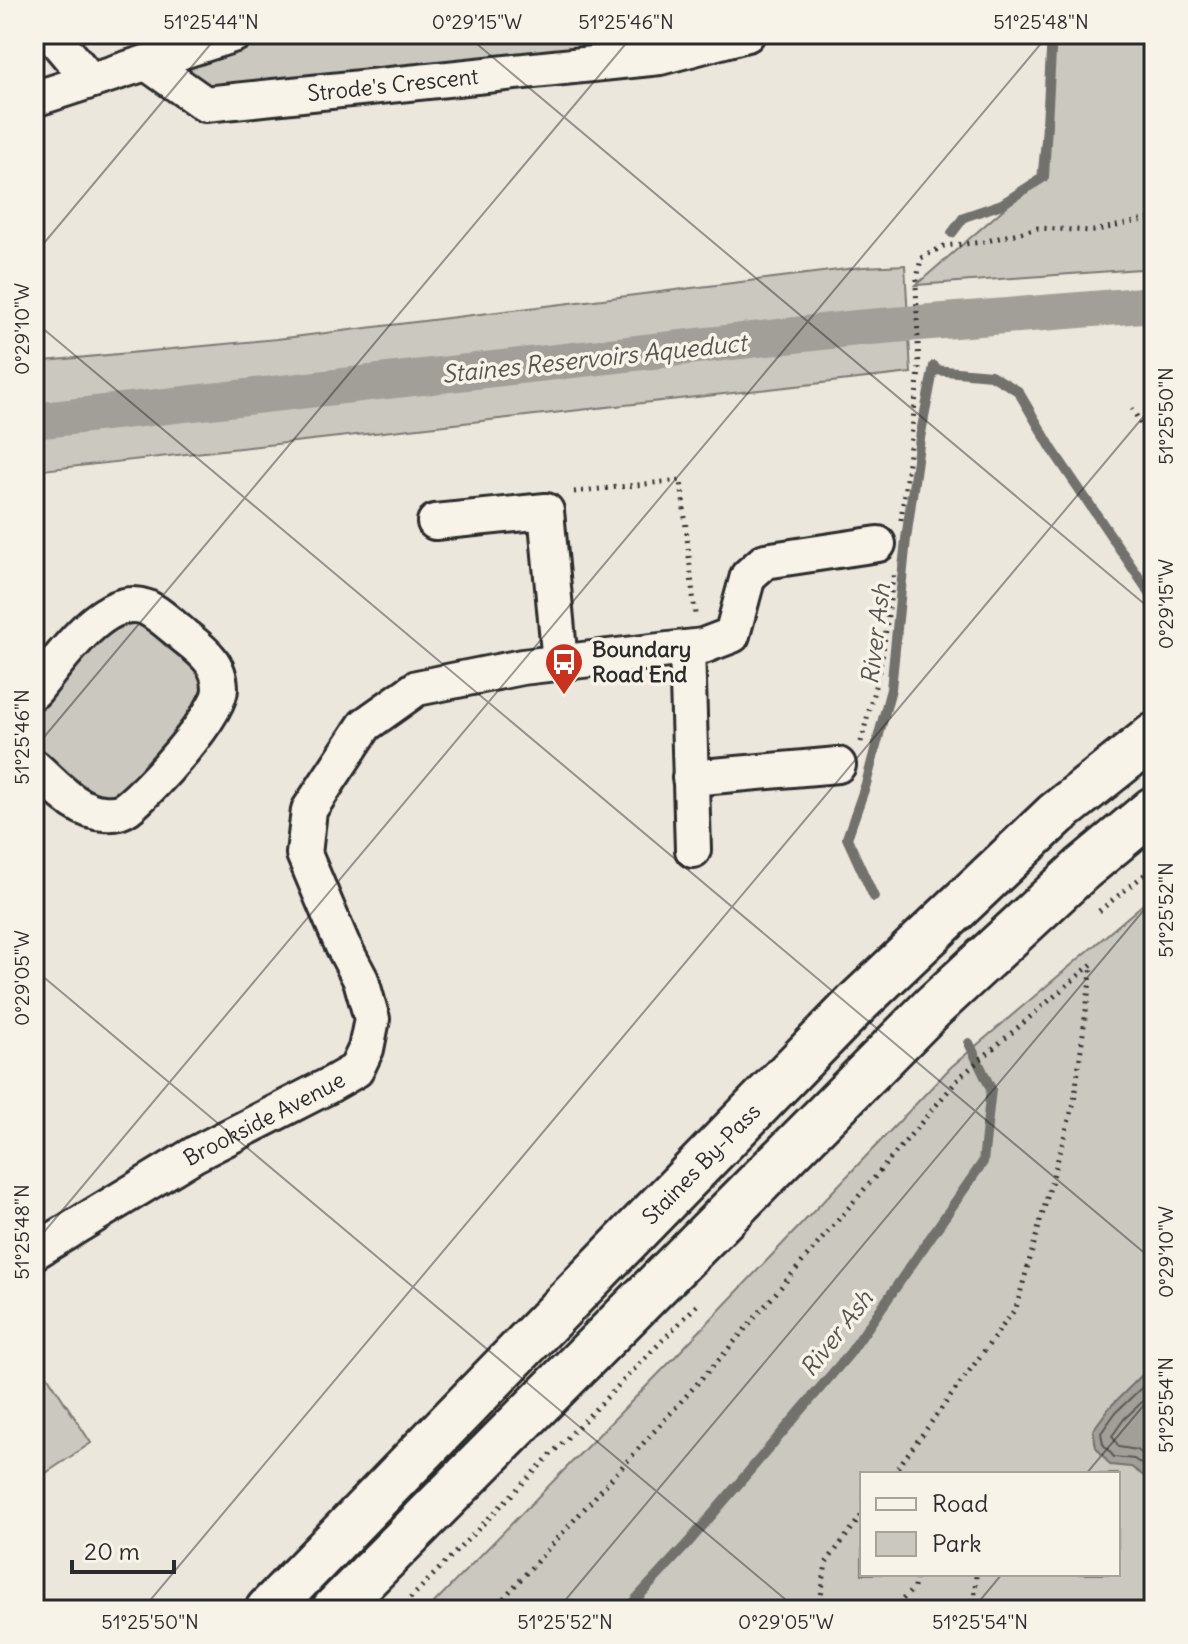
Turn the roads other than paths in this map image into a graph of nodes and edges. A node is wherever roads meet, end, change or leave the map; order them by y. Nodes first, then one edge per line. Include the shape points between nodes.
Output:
1 (51, 34) edge
2 (235, 34) edge
3 (747, 34) edge
4 (147, 63) junction
5 (89, 79) junction
6 (34, 99) edge
7 (435, 522) dead end
8 (888, 543) road end
9 (693, 647) junction
10 (560, 663) junction
11 (34, 691) edge
12 (1154, 736) edge
13 (838, 765) road end
14 (34, 767) edge
15 (690, 778) junction
16 (1154, 809) edge
17 (693, 850) dead end
18 (34, 1252) edge
19 (268, 1610) edge
20 (334, 1610) edge

1 - 5 street
2 - 4 street
3 - 4 street, Strode's Crescent via 660,57 205,104
4 - 5 street
5 - 6 street
7 - 10 street via 546,511
8 - 9 street, Brookside Avenue via 765,561 748,576 732,635
9 - 10 street, Brookside Avenue
9 - 15 street
10 - 18 street, Brookside Avenue via 417,688 365,725 309,810 304,854 361,980 372,1019 356,1070 195,1154
11 - 14 street via 88,627 127,604 145,607 211,658 220,692 205,722 125,810 105,814 82,808
12 - 19 highway, Staines By-Pass via 1056,814 858,1002
13 - 15 street
15 - 17 street
16 - 20 highway via 933,1007

